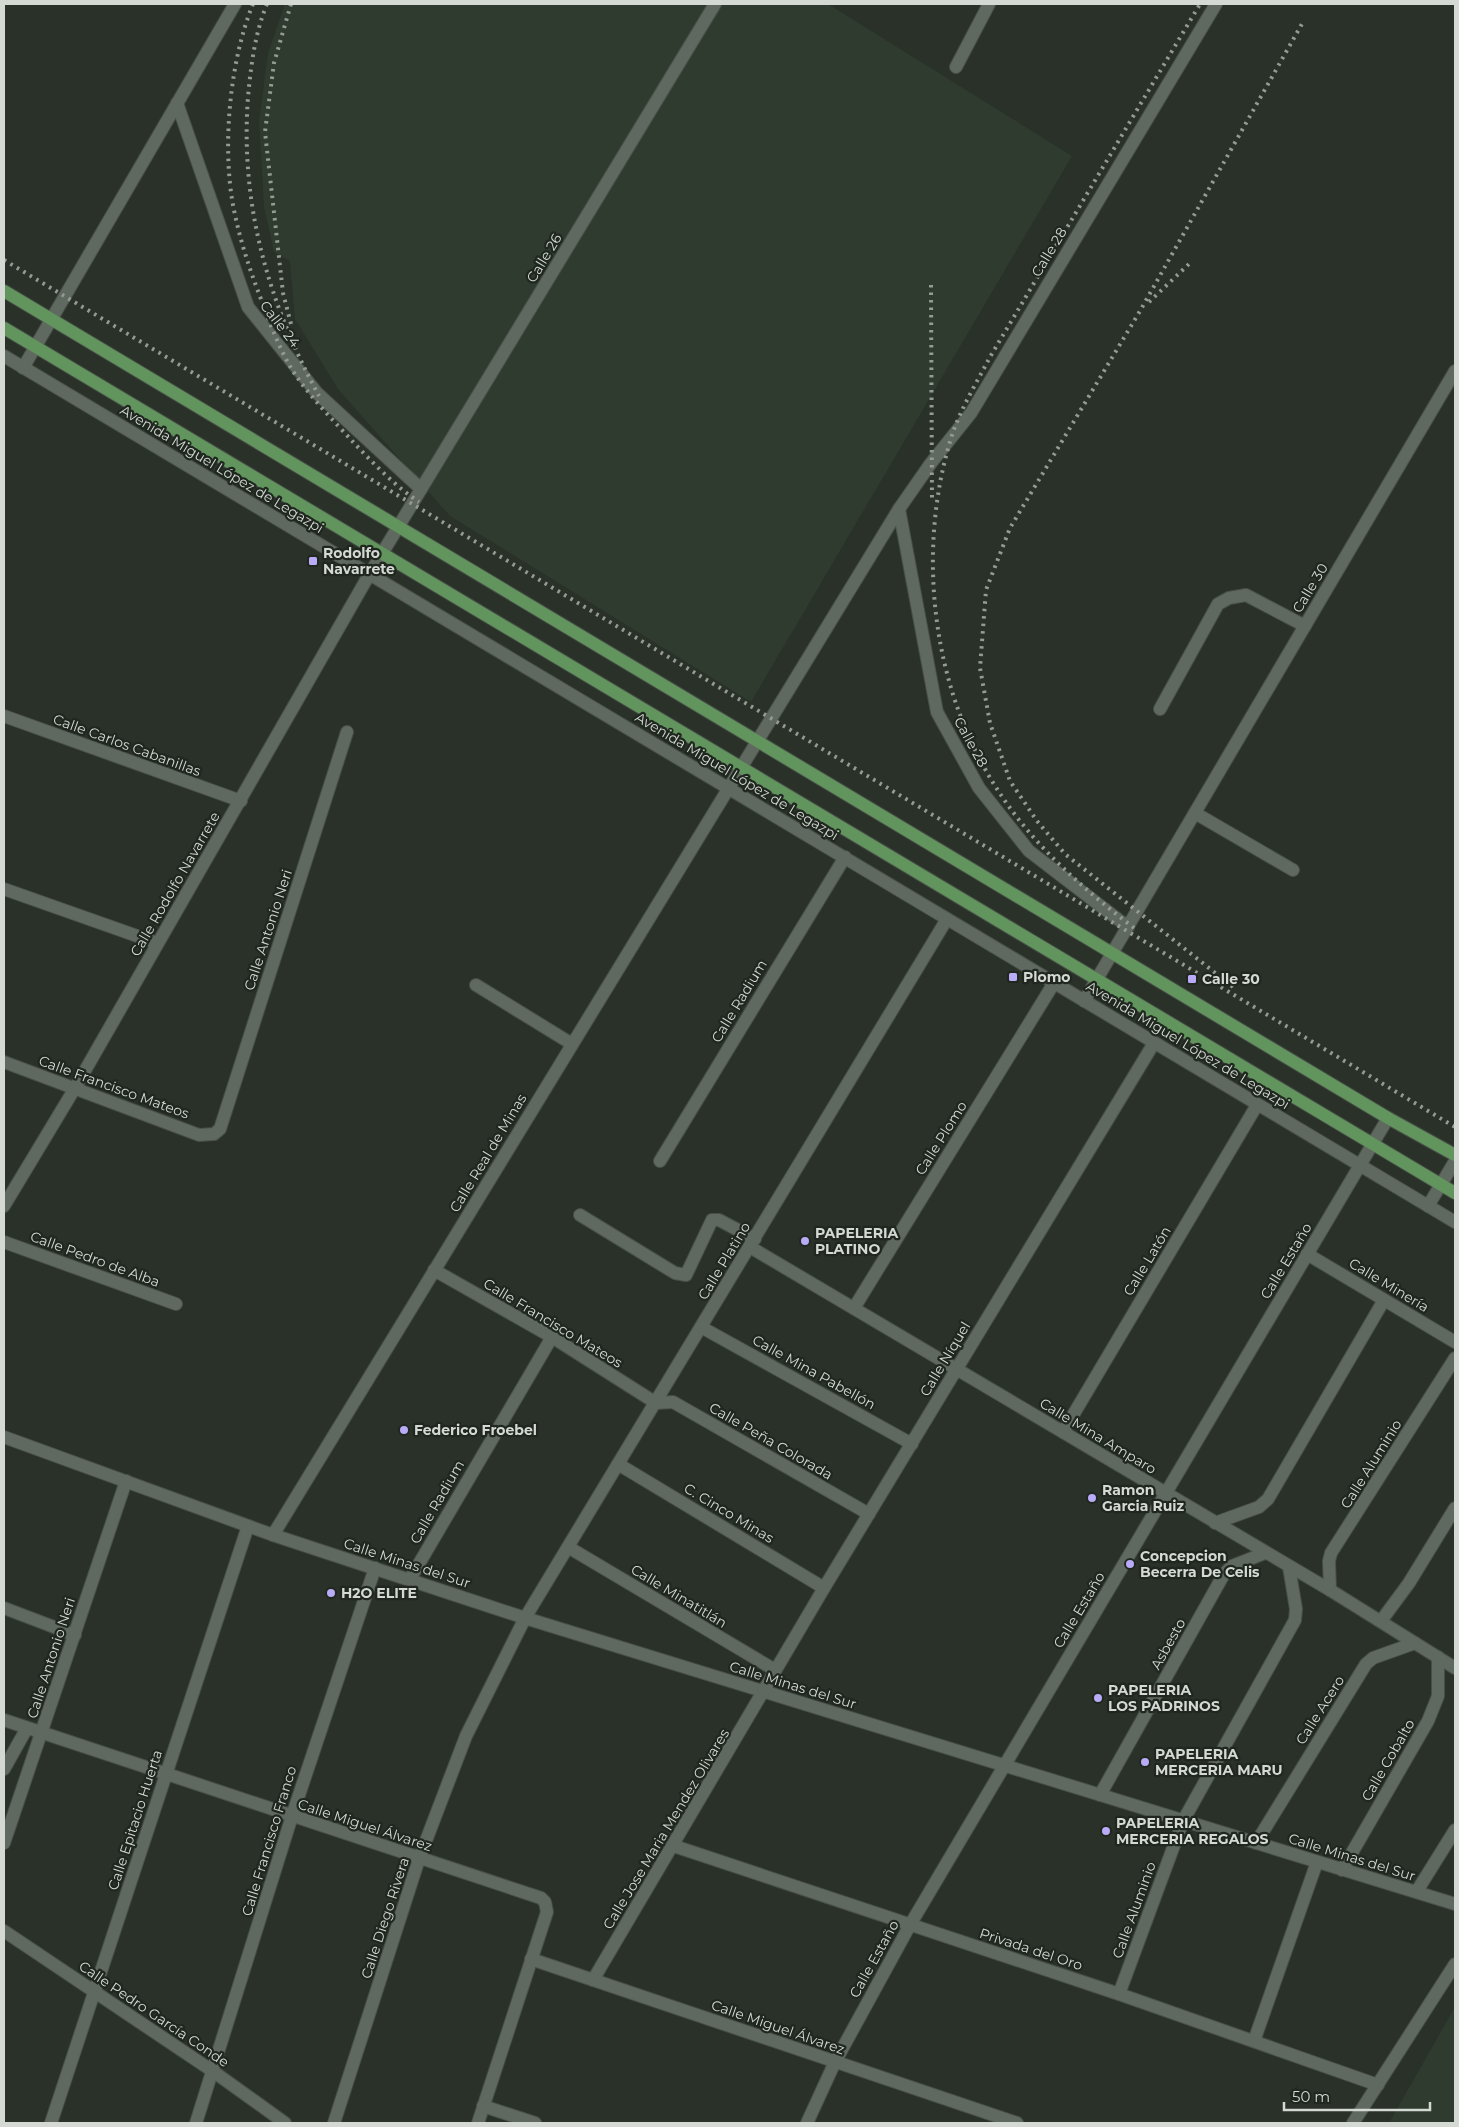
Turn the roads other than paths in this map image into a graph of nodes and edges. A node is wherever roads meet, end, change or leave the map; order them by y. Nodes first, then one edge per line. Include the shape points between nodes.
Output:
1 (235, 4) edge
2 (715, 4) edge
3 (989, 4) edge
4 (1216, 4) edge
5 (956, 66) dead end
6 (177, 103) junction
7 (4, 291) edge
8 (51, 319) junction
9 (4, 328) edge
10 (35, 347) junction
11 (4, 356) edge
12 (23, 368) junction
13 (1455, 371) edge
14 (421, 489) junction
15 (899, 509) junction
16 (398, 527) junction
17 (382, 554) junction
18 (370, 575) junction
19 (1305, 626) junction
20 (1160, 709) dead end
21 (4, 716) edge
22 (347, 732) dead end
23 (756, 741) junction
24 (740, 767) junction
25 (727, 787) junction
26 (241, 801) junction
27 (1195, 813) junction
28 (845, 858) junction
29 (1293, 870) dead end
30 (4, 889) edge
31 (947, 919) junction
32 (1128, 927) junction
33 (157, 943) junction
34 (1112, 953) junction
35 (1097, 980) junction
36 (1054, 983) junction
37 (476, 985) dead end
38 (1084, 1001) junction
39 (1154, 1043) junction
40 (572, 1044) junction
41 (4, 1062) edge
42 (75, 1088) junction
43 (1257, 1104) junction
44 (1388, 1118) junction
45 (214, 1134) joint
46 (1373, 1144) junction
47 (1455, 1156) edge
48 (660, 1161) dead end
49 (1455, 1161) edge
50 (1360, 1166) junction
51 (1441, 1184) junction
52 (1455, 1193) edge
53 (4, 1206) edge
54 (1428, 1206) junction
55 (580, 1215) dead end
56 (1455, 1222) edge
57 (4, 1242) edge
58 (753, 1243) junction
59 (1308, 1254) junction
60 (434, 1270) junction
61 (1384, 1300) junction
62 (176, 1304) dead end
63 (854, 1308) junction
64 (701, 1327) junction
65 (552, 1337) junction
66 (1455, 1342) edge
67 (1455, 1358) edge
68 (957, 1370) junction
69 (656, 1402) junction
70 (1062, 1432) junction
71 (4, 1437) edge
72 (912, 1444) junction
73 (618, 1464) junction
74 (126, 1481) junction
75 (1166, 1493) junction
76 (1455, 1508) edge
77 (869, 1514) junction
78 (1215, 1523) junction
79 (248, 1526) junction
80 (273, 1535) junction
81 (568, 1547) junction
82 (1265, 1552) junction
83 (1290, 1567) junction
84 (375, 1568) junction
85 (410, 1579) junction
86 (824, 1588) junction
87 (1330, 1590) junction
88 (4, 1608) edge
89 (525, 1618) junction
90 (1381, 1621) junction
91 (75, 1635) junction
92 (1415, 1643) junction
93 (1438, 1657) junction
94 (1455, 1668) edge
95 (775, 1670) junction
96 (763, 1692) junction
97 (4, 1720) edge
98 (27, 1728) junction
99 (42, 1733) junction
100 (1004, 1766) junction
101 (4, 1769) edge
102 (165, 1774) junction
103 (1100, 1795) junction
104 (292, 1816) junction
105 (1182, 1821) junction
106 (1455, 1830) edge
107 (4, 1843) edge
108 (1256, 1843) junction
109 (674, 1846) junction
110 (419, 1859) junction
111 (1317, 1862) junction
112 (1342, 1870) junction
113 (1416, 1891) junction
114 (1455, 1904) edge
115 (910, 1925) junction
116 (4, 1932) edge
117 (531, 1959) junction
118 (1455, 1964) edge
119 (593, 1980) junction
120 (96, 1992) junction
121 (1119, 1994) junction
122 (1254, 2042) junction
123 (834, 2062) junction
124 (214, 2072) junction
125 (1378, 2085) junction
126 (483, 2106) junction
127 (51, 2123) edge
128 (196, 2123) edge
129 (285, 2123) edge
130 (334, 2123) edge
131 (478, 2123) edge
132 (534, 2123) edge
133 (807, 2123) edge
134 (1016, 2123) edge
135 (1353, 2123) edge

1 - 6 street
2 - 14 street, Calle 26
3 - 5 street
4 - 15 street, Calle 28 via 971,413
6 - 8 street
6 - 14 street, Calle 24 via 248,307 317,393
7 - 8 main road
8 - 10 street
8 - 16 main road
9 - 10 main road, Avenida Miguel López de Legazpi
10 - 12 street
10 - 17 main road, Avenida Miguel López de Legazpi
11 - 12 street, Avenida Miguel López de Legazpi
12 - 18 street, Avenida Miguel López de Legazpi
13 - 19 street, Calle 30
14 - 16 street, Calle 26
15 - 23 street, Calle 28
15 - 32 street, Calle 28 via 937,712 979,788 1030,851
16 - 17 street, Calle 26
16 - 23 main road
17 - 18 street, Calle Rodolfo Navarrete
17 - 24 main road, Avenida Miguel López de Legazpi
18 - 25 street, Avenida Miguel López de Legazpi
18 - 26 street, Calle Rodolfo Navarrete
19 - 20 street via 1246,595 1218,604
19 - 27 street, Calle 30
21 - 26 street, Calle Carlos Cabanillas
22 - 45 street, Calle Antonio Neri via 222,1123
23 - 24 street, Calle 28
23 - 34 main road
24 - 25 street, Calle Real de Minas
24 - 35 main road, Avenida Miguel López de Legazpi
25 - 28 street, Avenida Miguel López de Legazpi
25 - 40 street, Calle Real de Minas
26 - 33 street, Calle Rodolfo Navarrete
27 - 29 street
27 - 32 street, Calle 30
28 - 31 street, Avenida Miguel López de Legazpi
28 - 48 street, Calle Radium
30 - 33 street
31 - 36 street, Avenida Miguel López de Legazpi
31 - 58 street, Calle Platino
32 - 34 street, Calle 30
33 - 42 street, Calle Rodolfo Navarrete
34 - 35 street, Calle 30
34 - 44 main road
35 - 38 street, Calle 30
35 - 46 main road, Avenida Miguel López de Legazpi
36 - 38 street, Avenida Miguel López de Legazpi
36 - 63 street, Calle Plomo
37 - 40 street
38 - 39 street, Avenida Miguel López de Legazpi
39 - 43 street, Avenida Miguel López de Legazpi
39 - 68 street, Calle Níquel
40 - 60 street, Calle Real de Minas
41 - 42 street, Calle Francisco Mateos
42 - 45 street, Calle Francisco Mateos via 199,1135
42 - 53 street, Calle Rodolfo Navarrete
43 - 50 street, Avenida Miguel López de Legazpi
43 - 70 street, Calle Latón
44 - 46 street, Calle Estaño
44 - 47 main road
46 - 50 street, Calle Estaño
46 - 51 main road, Avenida Miguel López de Legazpi
49 - 51 street
50 - 54 street, Avenida Miguel López de Legazpi
50 - 59 street, Calle Estaño
51 - 52 main road, Avenida Miguel López de Legazpi
51 - 54 street
54 - 56 street, Avenida Miguel López de Legazpi
55 - 58 street, Calle Mina Amparo via 675,1273 686,1275 712,1220 719,1220
57 - 62 street, Calle Pedro de Alba
58 - 63 street, Calle Mina Amparo
58 - 64 street, Calle Platino
59 - 61 street, Calle Minería
59 - 75 street, Calle Estaño
60 - 65 street, Calle Francisco Mateos
60 - 80 street, Calle Real de Minas
61 - 66 street, Calle Minería
61 - 78 street via 1268,1499 1259,1507
63 - 68 street, Calle Mina Amparo
64 - 69 street, Calle Platino
64 - 72 street, Calle Mina Pabellón
65 - 69 street, Calle Francisco Mateos
65 - 85 street, Calle Radium
67 - 87 street, Calle Aluminio via 1331,1554
68 - 70 street, Calle Mina Amparo
68 - 72 street, Calle Níquel
69 - 73 street, Calle Platino
69 - 77 street, Calle Peña Colorada via 673,1402
70 - 75 street, Calle Mina Amparo
71 - 74 street, Calle Minas del Sur
72 - 77 street, Calle Níquel
73 - 81 street, Calle Platino
73 - 86 street, C. Cinco Minas
74 - 79 street, Calle Minas del Sur
74 - 91 street, Calle Antonio Neri
75 - 78 street, Calle Mina Amparo
75 - 100 street, Calle Estaño
76 - 90 street via 1410,1583
77 - 86 street, Calle Níquel
78 - 82 street, Calle Mina Amparo
79 - 80 street, Calle Minas del Sur
79 - 102 street, Calle Epitacio Huerta
80 - 84 street, Calle Minas del Sur
81 - 89 street, Calle Platino
81 - 95 street, Calle Minatitlán
82 - 83 street, Calle Mina Amparo
82 - 103 street, Asbesto via 1232,1566 1224,1574
83 - 87 street, Calle Mina Amparo
83 - 105 street, Calle Aluminio via 1295,1620
84 - 85 street, Calle Minas del Sur
84 - 104 street, Calle Francisco Franco
85 - 89 street, Calle Minas del Sur
86 - 95 street, Calle Níquel
87 - 90 street, Calle Mina Amparo
88 - 91 street
89 - 96 street, Calle Minas del Sur
89 - 110 street, Calle Diego Rivera via 466,1736
90 - 92 street, Calle Mina Amparo
91 - 99 street, Calle Antonio Neri
92 - 93 street, Calle Mina Amparo
92 - 108 street, Calle Acero via 1373,1658 1366,1664
93 - 94 street, Calle Mina Amparo
93 - 112 street, Calle Cobalto via 1438,1696 1428,1721
95 - 96 street, Calle Níquel
96 - 100 street, Calle Minas del Sur
96 - 109 street, Calle Jose Maria Mendez Olivares
97 - 98 street, Calle Miguel Álvarez
98 - 99 street, Calle Miguel Álvarez
98 - 101 street
99 - 102 street, Calle Miguel Álvarez
99 - 107 street, Calle Antonio Neri
100 - 103 street, Calle Minas del Sur
100 - 115 street, Calle Estaño
102 - 104 street, Calle Miguel Álvarez
102 - 120 street, Calle Epitacio Huerta
103 - 105 street, Calle Minas del Sur
104 - 110 street, Calle Miguel Álvarez
104 - 124 street, Calle Francisco Franco
105 - 108 street, Calle Minas del Sur
105 - 121 street, Calle Aluminio
106 - 113 street
108 - 111 street, Calle Minas del Sur
109 - 115 street, Privada del Oro
109 - 119 street, Calle Jose Maria Mendez Olivares
110 - 117 street, Calle Miguel Álvarez via 536,1895 545,1902 547,1912
110 - 130 street, Calle Diego Rivera
111 - 112 street, Calle Minas del Sur
111 - 122 street
112 - 113 street, Calle Minas del Sur
113 - 114 street, Calle Minas del Sur
115 - 121 street, Privada del Oro
115 - 123 street, Calle Estaño
116 - 120 street, Calle Pedro García Conde
117 - 119 street, Calle Miguel Álvarez
117 - 126 street
118 - 125 street
119 - 123 street, Calle Miguel Álvarez
120 - 124 street, Calle Pedro García Conde
120 - 127 street, Calle Epitacio Huerta
121 - 122 street, Privada del Oro
122 - 125 street, Privada del Oro
123 - 133 street, Calle Estaño
123 - 134 street, Calle Miguel Álvarez
124 - 128 street, Calle Francisco Franco
124 - 129 street, Calle Pedro García Conde
125 - 135 street
126 - 131 street
126 - 132 street

